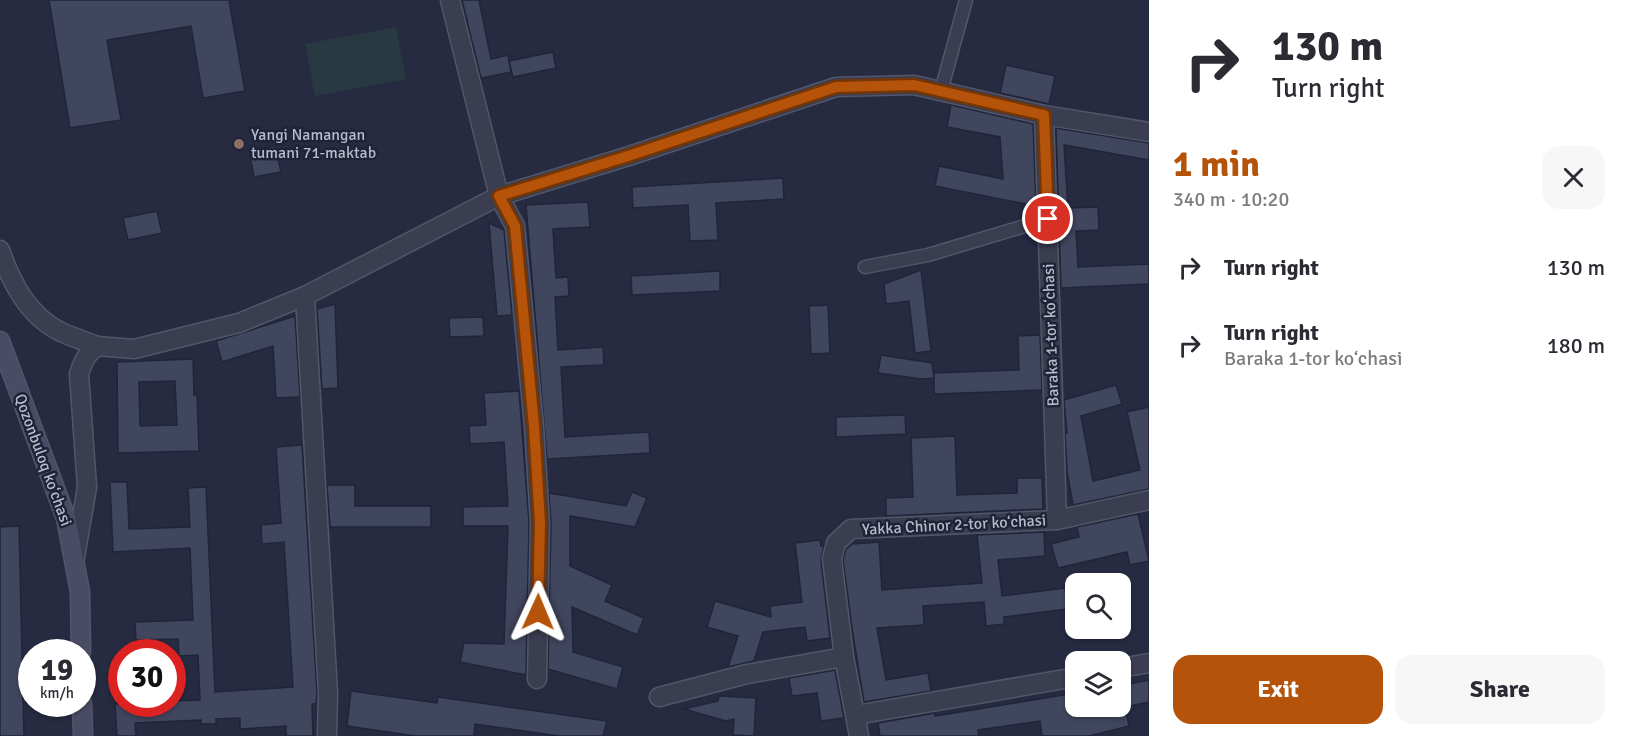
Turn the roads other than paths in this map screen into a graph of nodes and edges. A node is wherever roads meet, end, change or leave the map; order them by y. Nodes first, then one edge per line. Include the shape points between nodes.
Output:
1 (450, 0) edge
2 (966, 0) edge
3 (941, 92) junction
4 (1044, 115) junction
5 (1149, 132) edge
6 (499, 196) junction
7 (1048, 219) junction
8 (0, 250) edge
9 (864, 267) dead end
10 (305, 296) junction
11 (0, 341) edge
12 (97, 346) junction
13 (1149, 500) edge
14 (1057, 520) junction
15 (75, 557) junction
16 (81, 639) edge
17 (844, 657) junction
18 (1149, 663) edge
19 (1131, 666) edge
20 (537, 679) dead end
21 (1065, 680) edge
22 (659, 698) dead end
23 (855, 715) junction
24 (82, 717) edge
25 (82, 736) edge
26 (327, 736) edge
27 (859, 736) edge

1 - 6 street
2 - 3 lane
3 - 4 street
3 - 6 street via 914,85 836,87
4 - 5 street
4 - 7 street, Baraka 1-tor koʻchasi
6 - 10 street
6 - 20 street via 515,226 534,426 540,523
7 - 9 lane via 927,255
7 - 14 street, Baraka 1-tor koʻchasi
8 - 12 street via 20,296 37,315 58,331
10 - 12 street via 239,323 166,342 134,349
10 - 26 street via 328,693
11 - 15 main road, Qozonbuloq koʻchasi via 66,518
12 - 15 street via 88,353 79,374 87,487
13 - 14 street, Yakka Chinor 2-tor koʻchasi
14 - 17 street, Yakka Chinor 2-tor koʻchasi via 851,529 836,543 832,559
15 - 16 main road, Qozonbuloq koʻchasi
17 - 22 street via 747,674
17 - 23 street, Yakka Chinor 2-tor koʻchasi
18 - 19 street
21 - 23 street
23 - 27 street, Yakka Chinor 2-tor koʻchasi
24 - 25 main road

